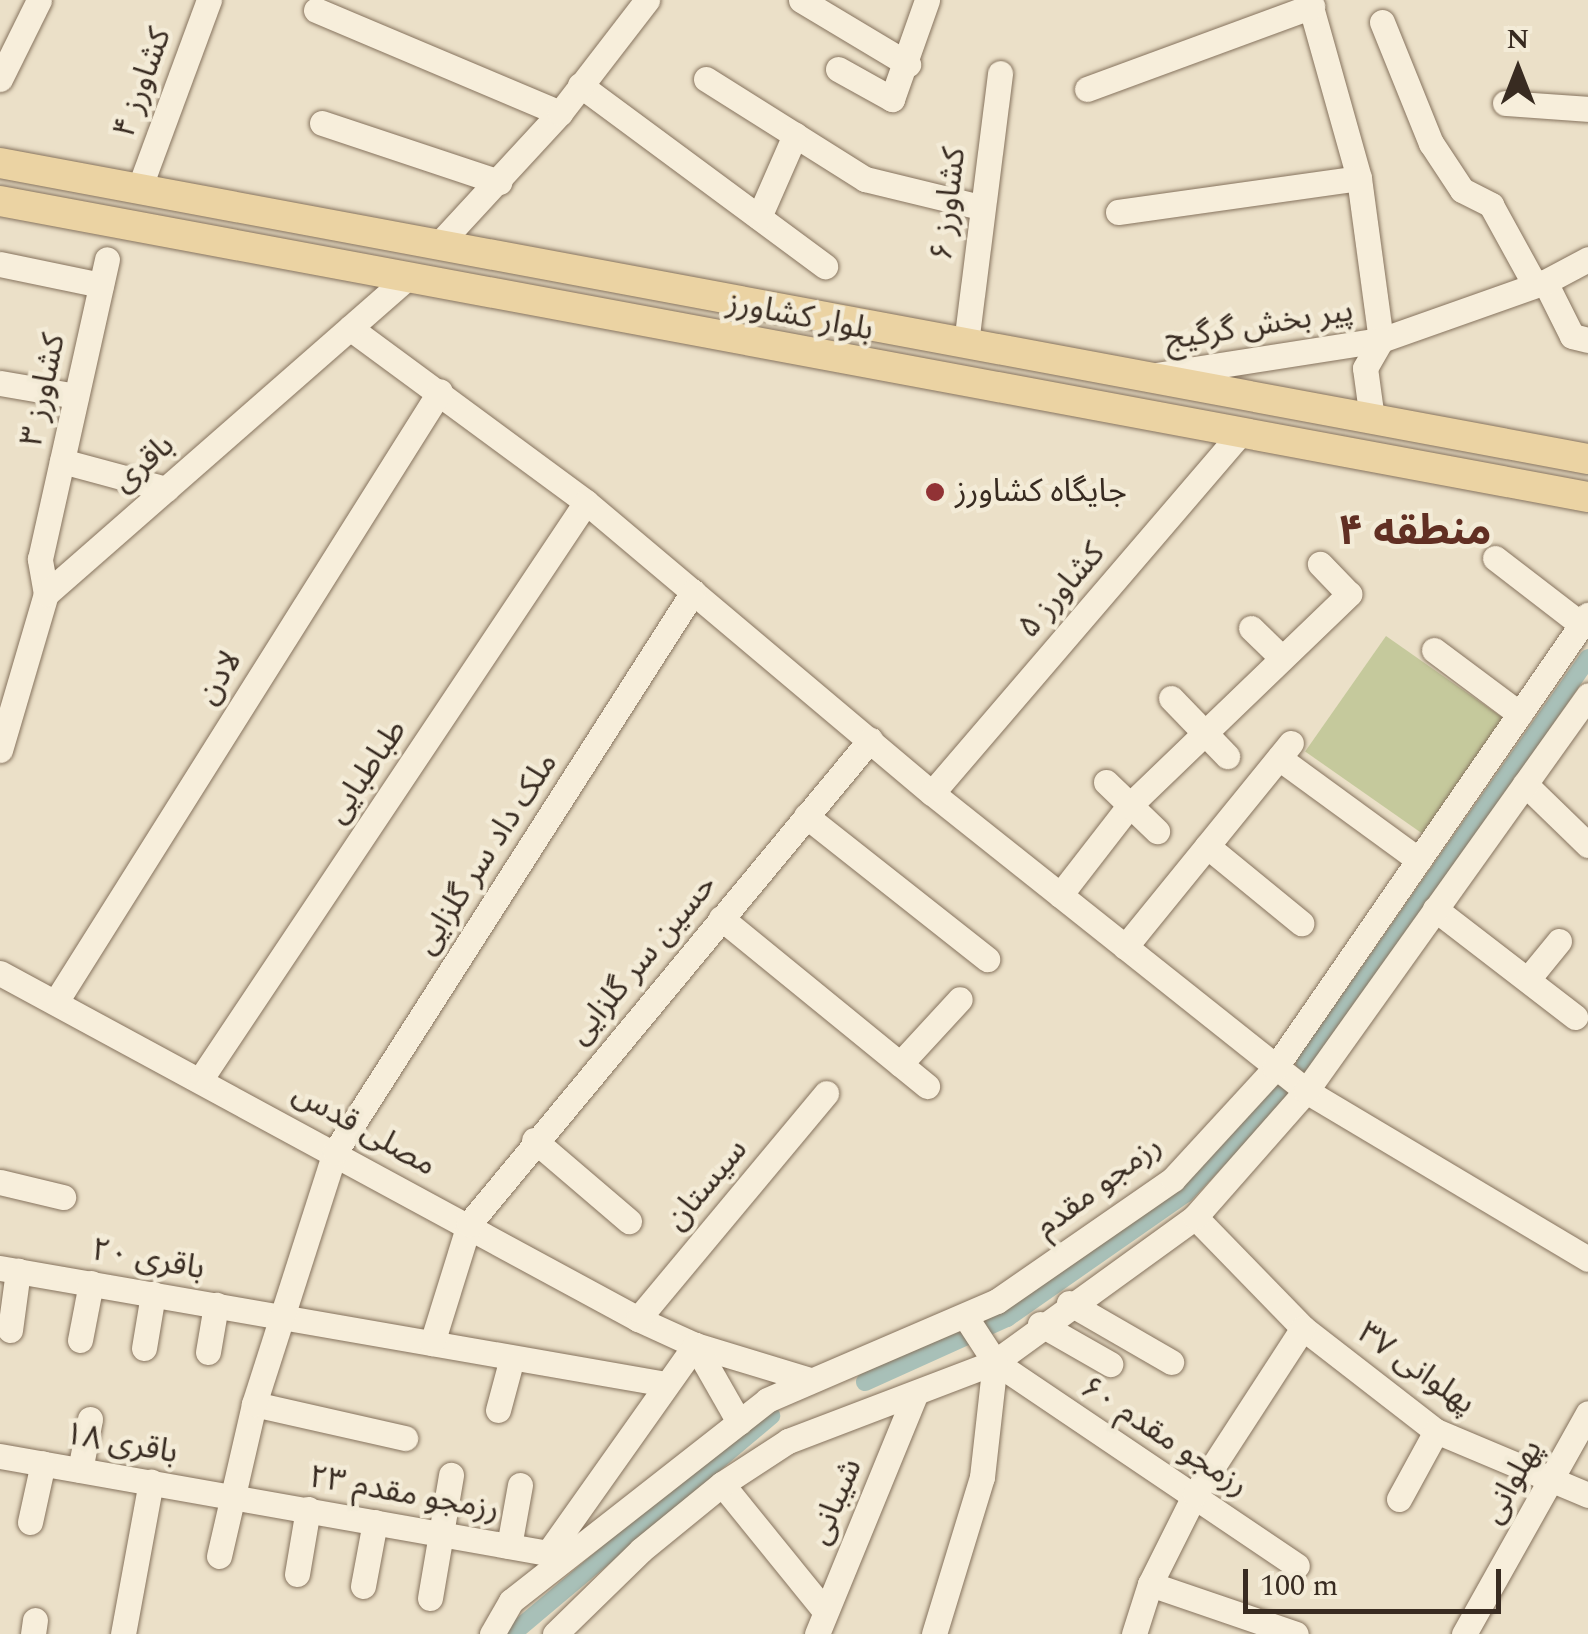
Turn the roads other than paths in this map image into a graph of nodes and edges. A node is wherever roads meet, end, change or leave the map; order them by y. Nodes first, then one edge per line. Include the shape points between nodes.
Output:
1 (39, 0) edge
2 (208, 0) edge
3 (647, 0) edge
4 (801, 0) edge
5 (927, 0) edge
6 (1310, 3) edge
7 (316, 10) dead end
8 (1382, 22) dead end
9 (908, 64) junction
10 (838, 69) dead end
11 (1000, 73) dead end
12 (0, 79) edge
13 (706, 80) dead end
14 (580, 85) junction
15 (1088, 89) dead end
16 (1505, 104) dead end
17 (1588, 110) edge
18 (560, 113) junction
19 (322, 124) dead end
20 (795, 136) junction
21 (0, 163) edge
22 (0, 176) edge
23 (1359, 178) junction
24 (500, 182) junction
25 (127, 187) junction
26 (0, 189) edge
27 (0, 201) edge
28 (980, 207) junction
29 (1118, 212) dead end
30 (759, 217) junction
31 (108, 221) junction
32 (438, 245) junction
33 (1588, 258) edge
34 (106, 259) dead end
35 (0, 264) edge
36 (825, 266) dead end
37 (408, 277) junction
38 (1540, 284) junction
39 (101, 285) junction
40 (350, 328) junction
41 (1382, 340) junction
42 (1588, 340) edge
43 (966, 343) junction
44 (1147, 376) junction
45 (0, 384) edge
46 (440, 391) junction
47 (76, 396) junction
48 (1372, 419) junction
49 (1241, 432) junction
50 (1588, 460) edge
51 (62, 461) junction
52 (166, 489) junction
53 (1588, 497) edge
54 (586, 502) junction
55 (1495, 558) dead end
56 (1320, 564) dead end
57 (693, 592) junction
58 (46, 594) junction
59 (1585, 620) edge
60 (1252, 628) dead end
61 (1434, 650) dead end
62 (1282, 658) junction
63 (1588, 695) edge
64 (1171, 698) dead end
65 (1520, 714) junction
66 (1205, 732) junction
67 (870, 740) junction
68 (1, 742) edge
69 (1227, 756) dead end
70 (1106, 782) dead end
71 (1524, 784) junction
72 (932, 792) junction
73 (1129, 806) junction
74 (806, 816) junction
75 (1157, 831) dead end
76 (1588, 845) edge
77 (1207, 846) junction
78 (1419, 860) junction
79 (1060, 895) junction
80 (1436, 909) junction
81 (721, 918) junction
82 (1301, 923) dead end
83 (1559, 940) dead end
84 (1125, 947) junction
85 (986, 958) dead end
86 (0, 973) edge
87 (1528, 980) junction
88 (960, 999) dead end
89 (56, 1000) junction
90 (1575, 1017) dead end
91 (900, 1064) junction
92 (1275, 1068) junction
93 (202, 1077) junction
94 (927, 1086) dead end
95 (1306, 1091) junction
96 (826, 1092) dead end
97 (534, 1140) junction
98 (335, 1152) junction
99 (0, 1182) edge
100 (63, 1197) dead end
101 (1195, 1217) junction
102 (629, 1221) dead end
103 (469, 1224) junction
104 (1588, 1259) edge
105 (9, 1269) edge
106 (91, 1283) junction
107 (153, 1294) junction
108 (1070, 1304) junction
109 (216, 1305) junction
110 (284, 1317) junction
111 (638, 1319) junction
112 (967, 1321) junction
113 (1040, 1324) junction
114 (1303, 1328) junction
115 (10, 1330) dead end
116 (80, 1340) dead end
117 (432, 1343) junction
118 (695, 1345) junction
119 (144, 1348) dead end
120 (208, 1352) dead end
121 (991, 1356) junction
122 (512, 1358) junction
123 (1171, 1362) dead end
124 (1110, 1364) dead end
125 (810, 1380) junction
126 (666, 1384) junction
127 (915, 1395) junction
128 (254, 1404) junction
129 (498, 1410) dead end
130 (1588, 1413) edge
131 (90, 1419) dead end
132 (739, 1422) junction
133 (1436, 1431) junction
134 (405, 1438) dead end
135 (0, 1456) edge
136 (43, 1464) junction
137 (80, 1470) junction
138 (451, 1475) dead end
139 (1552, 1478) junction
140 (151, 1482) junction
141 (520, 1484) dead end
142 (722, 1484) junction
143 (1195, 1494) junction
144 (230, 1495) junction
145 (1588, 1495) edge
146 (1399, 1498) dead end
147 (582, 1499) junction
148 (308, 1509) junction
149 (30, 1522) dead end
150 (375, 1522) junction
151 (609, 1523) junction
152 (440, 1533) junction
153 (509, 1546) junction
154 (640, 1550) junction
155 (557, 1555) junction
156 (219, 1556) dead end
157 (1297, 1566) dead end
158 (297, 1574) dead end
159 (1150, 1584) junction
160 (363, 1586) dead end
161 (430, 1598) dead end
162 (821, 1623) edge
163 (123, 1634) edge
164 (492, 1634) edge
165 (556, 1634) edge
166 (934, 1634) edge
167 (1134, 1634) edge
168 (1296, 1634) edge
169 (1464, 1634) edge

1 - 12 street
2 - 25 street, کشاورز ۴
3 - 14 street
4 - 9 street
5 - 9 street
6 - 15 street
6 - 23 street
7 - 18 street
8 - 38 street via 1431,143 1462,190 1491,205
9 - 10 street via 892,99
11 - 28 street, کشاورز ۶
13 - 20 street
14 - 18 street
14 - 30 street
16 - 17 street
18 - 24 street
19 - 24 street
20 - 28 street via 865,179
20 - 30 street
21 - 25 main road, بلوار کشاورز
22 - 25 main road via 87,193
23 - 29 street
23 - 41 street
24 - 32 street
25 - 32 main road, بلوار کشاورز
26 - 31 main road via 85,204
27 - 31 main road, بلوار کشاورز
28 - 43 street, کشاورز ۶
30 - 36 street
31 - 37 main road, بلوار کشاورز
32 - 43 main road, بلوار کشاورز
33 - 38 street, پیر بخش گرگیج
34 - 39 street, کشاورز ۳
35 - 39 street
37 - 40 street, باقری
37 - 49 main road, بلوار کشاورز
38 - 41 street, پیر بخش گرگیج
38 - 42 street via 1572,336
39 - 47 street, کشاورز ۳
40 - 46 street
40 - 52 street, باقری
41 - 44 street, پیر بخش گرگیج
41 - 48 street, پیر بخش گرگیج via 1365,368
43 - 44 main road, بلوار کشاورز
44 - 48 main road, بلوار کشاورز
45 - 47 street
46 - 54 street
46 - 89 street, لادن
47 - 51 street, کشاورز ۳
48 - 50 main road, بلوار کشاورز
49 - 53 main road, بلوار کشاورز
49 - 72 street, کشاورز ۵
51 - 52 street
51 - 58 street, کشاورز ۳ via 40,559
52 - 58 street, باقری
54 - 57 street
54 - 93 street, طباطبایی
55 - 59 street
56 - 62 street via 1349,594
57 - 67 street
57 - 98 street, ملک داد سر گلزایی
58 - 68 street
59 - 65 street, رزمجو مقدم
60 - 62 street
61 - 65 street
62 - 66 street
63 - 71 street
64 - 66 street
65 - 78 street, رزمجو مقدم
66 - 69 street
66 - 73 street
67 - 72 street
67 - 74 street, حسین سر گلزایی
70 - 73 street
71 - 76 street
71 - 80 street
72 - 79 street
73 - 75 street
73 - 79 street
74 - 81 street, حسین سر گلزایی
74 - 85 street
77 - 78 street via 1285,750
77 - 82 street
77 - 84 street
78 - 92 street, رزمجو مقدم
79 - 84 street
80 - 87 street
80 - 95 street
81 - 91 street
81 - 97 street, حسین سر گلزایی
83 - 87 street
84 - 92 street
86 - 89 street, مصلی قدس
87 - 90 street
88 - 91 street
89 - 93 street, مصلی قدس
91 - 94 street
92 - 95 street
92 - 112 street, رزمجو مقدم via 1172,1179
93 - 98 street, مصلی قدس
95 - 101 street
95 - 104 street via 1482,1190
96 - 111 street, سیستان
97 - 102 street
97 - 103 street, حسین سر گلزایی
98 - 103 street, مصلی قدس
98 - 110 street, ملک داد سر گلزایی
99 - 100 street
101 - 108 street
101 - 114 street, پهلوانی ۳۷
103 - 111 street, مصلی قدس
103 - 117 street
105 - 106 street, باقری ۲۰
105 - 115 street
106 - 107 street, باقری ۲۰
106 - 116 street
107 - 109 street, باقری ۲۰
107 - 119 street
108 - 113 street
108 - 123 street
109 - 110 street, باقری ۲۰
109 - 120 street
110 - 117 street, باقری ۲۰
110 - 128 street, ملک داد سر گلزایی
111 - 118 street, مصلی قدس
112 - 121 street
112 - 125 street, رزمجو مقدم
113 - 121 street
113 - 124 street
114 - 133 street, پهلوانی ۳۷
114 - 143 street
117 - 122 street, باقری ۲۰
118 - 125 street, مصلی قدس
118 - 126 street
118 - 132 street
121 - 127 street
121 - 143 street, رزمجو مقدم ۶۰
121 - 166 street via 982,1476
122 - 126 street, باقری ۲۰
122 - 129 street
125 - 132 street, رزمجو مقدم
126 - 147 street
127 - 142 street via 788,1442
127 - 162 street, شیبانی
128 - 134 street
128 - 144 street, ملک داد سر گلزایی
130 - 139 street, پهلوانی
131 - 137 street
132 - 151 street, رزمجو مقدم
133 - 139 street, پهلوانی ۳۷
133 - 146 street
135 - 136 street, باقری ۱۸
136 - 137 street, باقری ۱۸
136 - 149 street
137 - 140 street, باقری ۱۸
138 - 152 street
139 - 145 street, پهلوانی ۳۷
139 - 169 street, پهلوانی
140 - 144 street, باقری ۱۸
140 - 163 street
141 - 153 street
142 - 154 street
142 - 162 street
143 - 157 street, رزمجو مقدم ۶۰
143 - 159 street
144 - 148 street, رزمجو مقدم ۲۳
144 - 156 street, ملک داد سر گلزایی
147 - 151 street
147 - 155 street
148 - 150 street, رزمجو مقدم ۲۳
148 - 158 street
150 - 152 street, رزمجو مقدم ۲۳
150 - 160 street
151 - 154 street
151 - 155 street, رزمجو مقدم
152 - 153 street, رزمجو مقدم ۲۳
152 - 161 street
153 - 155 street, رزمجو مقدم ۲۳
154 - 165 street
155 - 164 street, رزمجو مقدم via 511,1601
159 - 167 street
159 - 168 street

